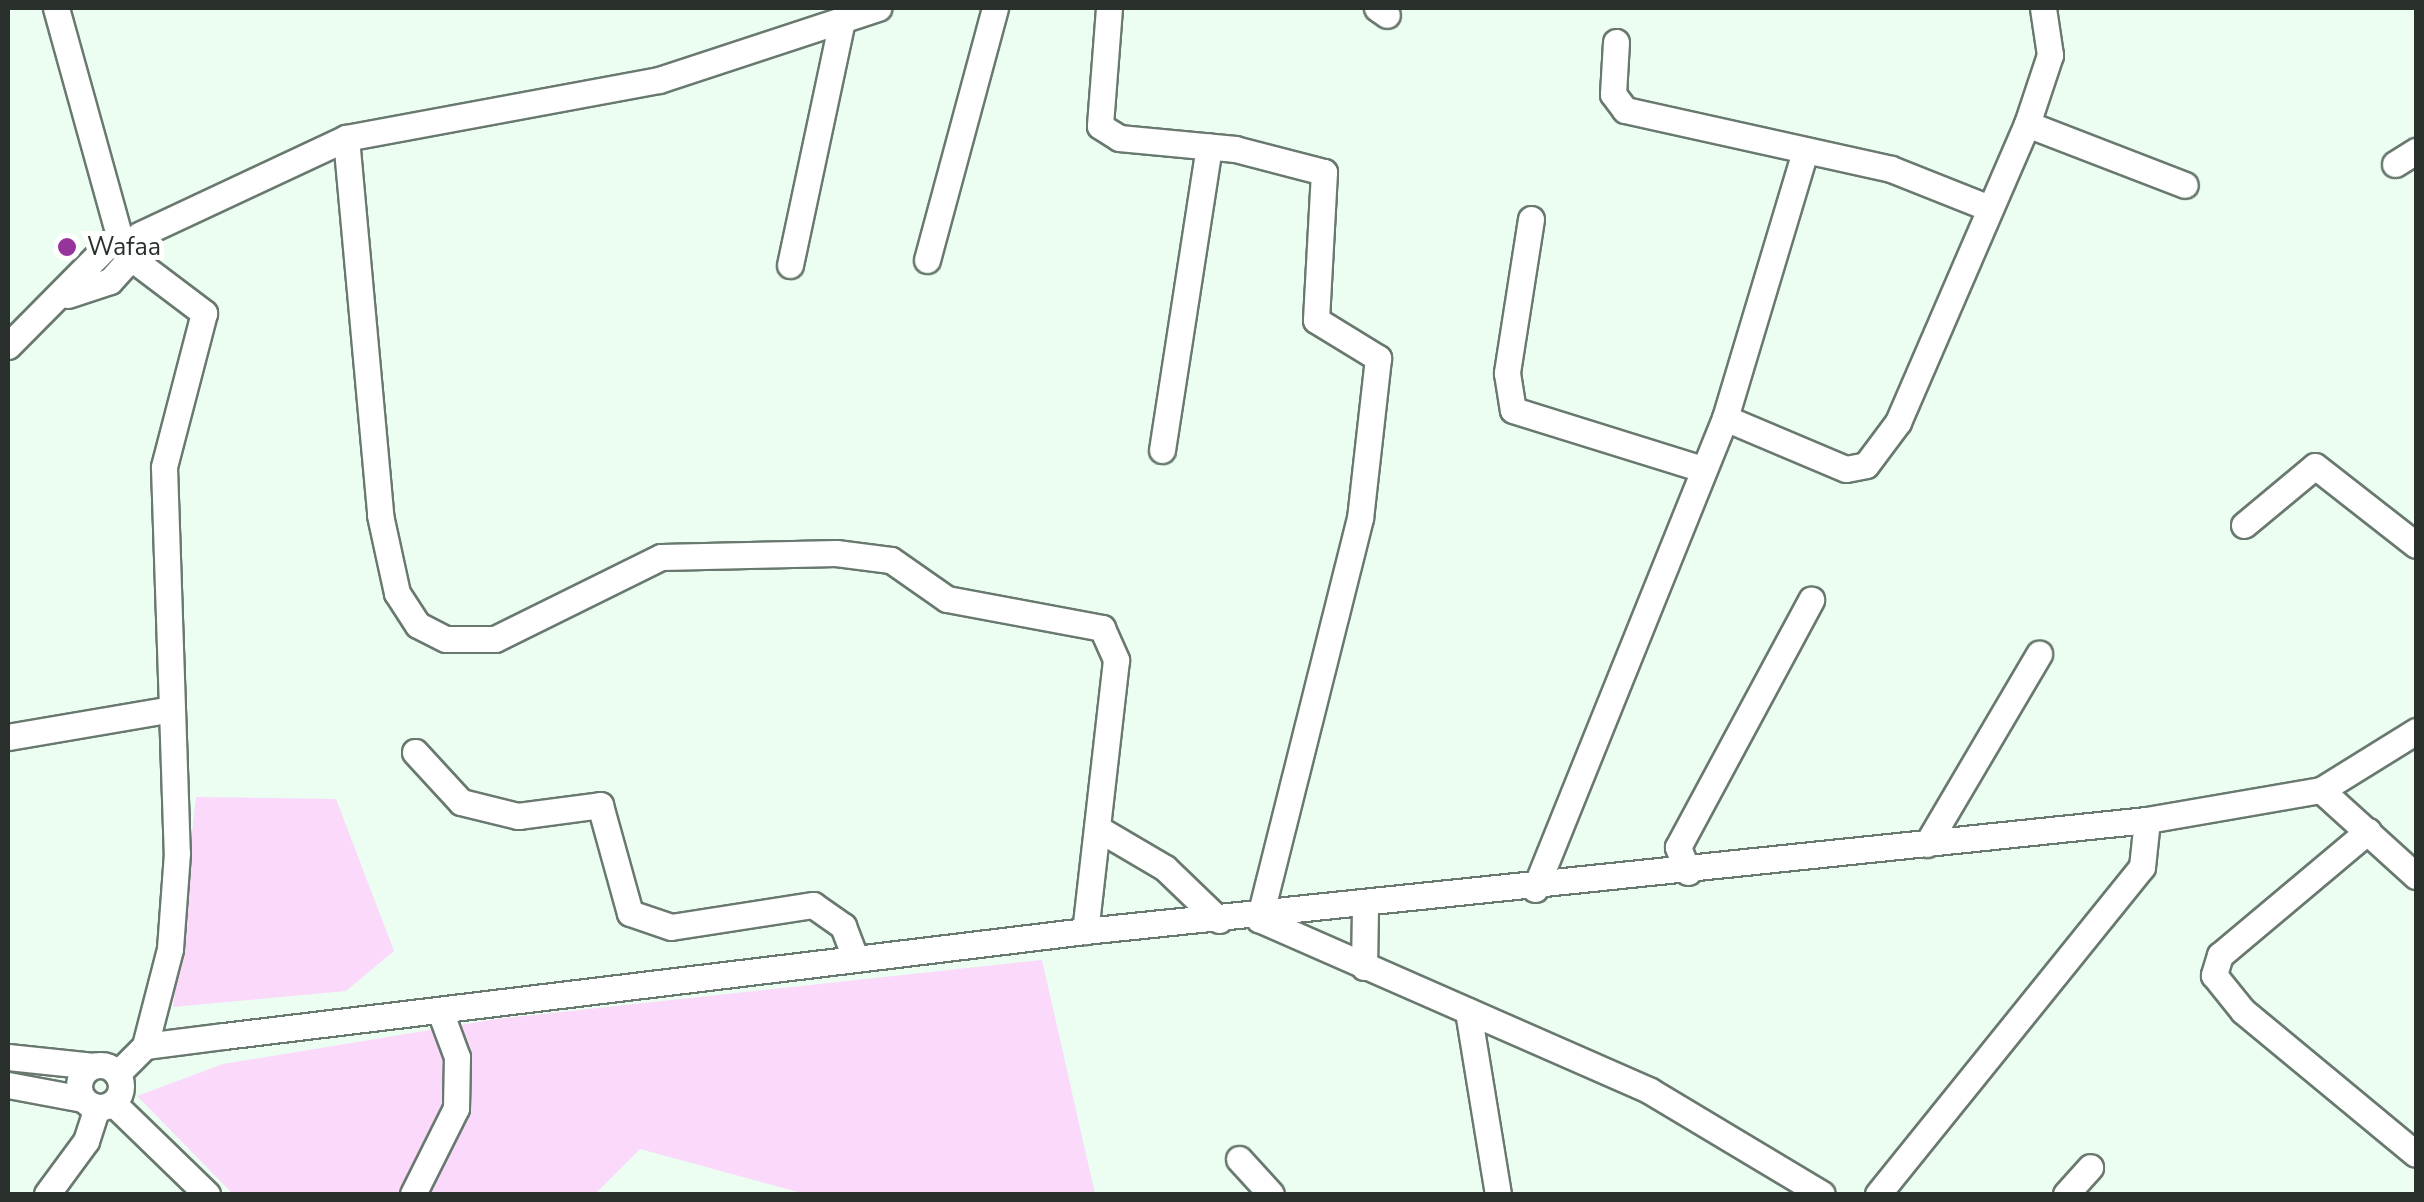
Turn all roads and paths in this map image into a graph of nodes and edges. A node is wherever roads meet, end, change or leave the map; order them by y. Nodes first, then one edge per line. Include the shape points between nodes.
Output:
1 (56, 8) edge
2 (878, 8) edge
3 (995, 8) edge
4 (1108, 8) edge
5 (2043, 8) edge
6 (842, 20) junction
7 (1616, 42) dead end
8 (2027, 124) junction
9 (346, 138) junction
10 (1209, 146) junction
11 (1805, 152) junction
12 (2186, 185) dead end
13 (1988, 208) junction
14 (1531, 220) dead end
15 (128, 247) junction
16 (928, 260) dead end
17 (790, 265) dead end
18 (8, 346) edge
19 (1725, 418) junction
20 (1162, 450) dead end
21 (1702, 468) junction
22 (2244, 525) dead end
23 (2416, 545) edge
24 (1811, 600) dead end
25 (2039, 654) dead end
26 (172, 708) junction
27 (2416, 730) edge
28 (8, 737) edge
29 (414, 752) dead end
30 (2322, 790) junction
31 (2148, 820) junction
32 (1097, 828) junction
33 (2368, 832) junction
34 (1927, 844) junction
35 (1688, 872) junction
36 (2416, 876) edge
37 (1534, 890) junction
38 (1365, 908) junction
39 (1260, 919) junction
40 (1219, 920) junction
41 (1085, 931) junction
42 (855, 958) junction
43 (1364, 967) junction
44 (440, 1010) junction
45 (1468, 1011) junction
46 (144, 1046) junction
47 (8, 1057) edge
48 (105, 1070) junction
49 (8, 1085) edge
50 (98, 1103) junction
51 (2416, 1154) edge
52 (1240, 1159) dead end
53 (2090, 1167) dead end
54 (47, 1194) edge
55 (207, 1194) edge
56 (413, 1194) edge
57 (1271, 1194) edge
58 (1498, 1194) edge
59 (1822, 1194) edge
60 (1878, 1194) edge
61 (2066, 1194) edge

1 - 15 street
2 - 6 street
3 - 16 street via 940,188
4 - 10 street via 1100,126 1119,138
5 - 8 street via 2050,55
6 - 9 street via 659,80
6 - 17 street
7 - 11 street via 1613,94 1625,110
8 - 12 street
8 - 13 street
9 - 15 street
9 - 32 street via 380,515 396,594 418,626 446,640 494,640 661,557 891,560 947,599 1111,636
10 - 20 street
10 - 39 street via 1292,158 1327,175 1316,320 1371,346 1379,369 1360,518
11 - 13 street via 1940,184
11 - 19 street
13 - 19 street via 1898,422 1866,465 1846,468
14 - 21 street via 1507,372 1513,410
15 - 18 street via 110,281 68,294
15 - 26 street via 204,313 164,467
19 - 21 street
21 - 37 street
22 - 23 street via 2315,466
24 - 35 street via 1678,847
25 - 34 street
26 - 28 street
26 - 46 street via 172,918
27 - 30 street
29 - 42 street via 461,802 518,816 600,805 630,912 672,926 814,905 843,926
30 - 31 street
30 - 33 street
31 - 34 street
31 - 60 street via 2142,867
32 - 40 street via 1180,879
32 - 41 street
33 - 36 street
33 - 51 street via 2220,956 2214,975 2243,1010
34 - 35 street
35 - 37 street
37 - 38 street
38 - 39 street
38 - 43 street
39 - 40 street
39 - 43 street
40 - 41 street
41 - 42 street
42 - 44 street
43 - 45 street
44 - 46 street
44 - 56 street via 457,1058 456,1108
45 - 58 street
45 - 59 street via 1650,1091
46 - 48 street
47 - 48 street
48 - 50 street
48 - 50 street via 79,1084
49 - 50 street
50 - 54 street via 86,1141
50 - 55 street
52 - 57 street
53 - 61 street

